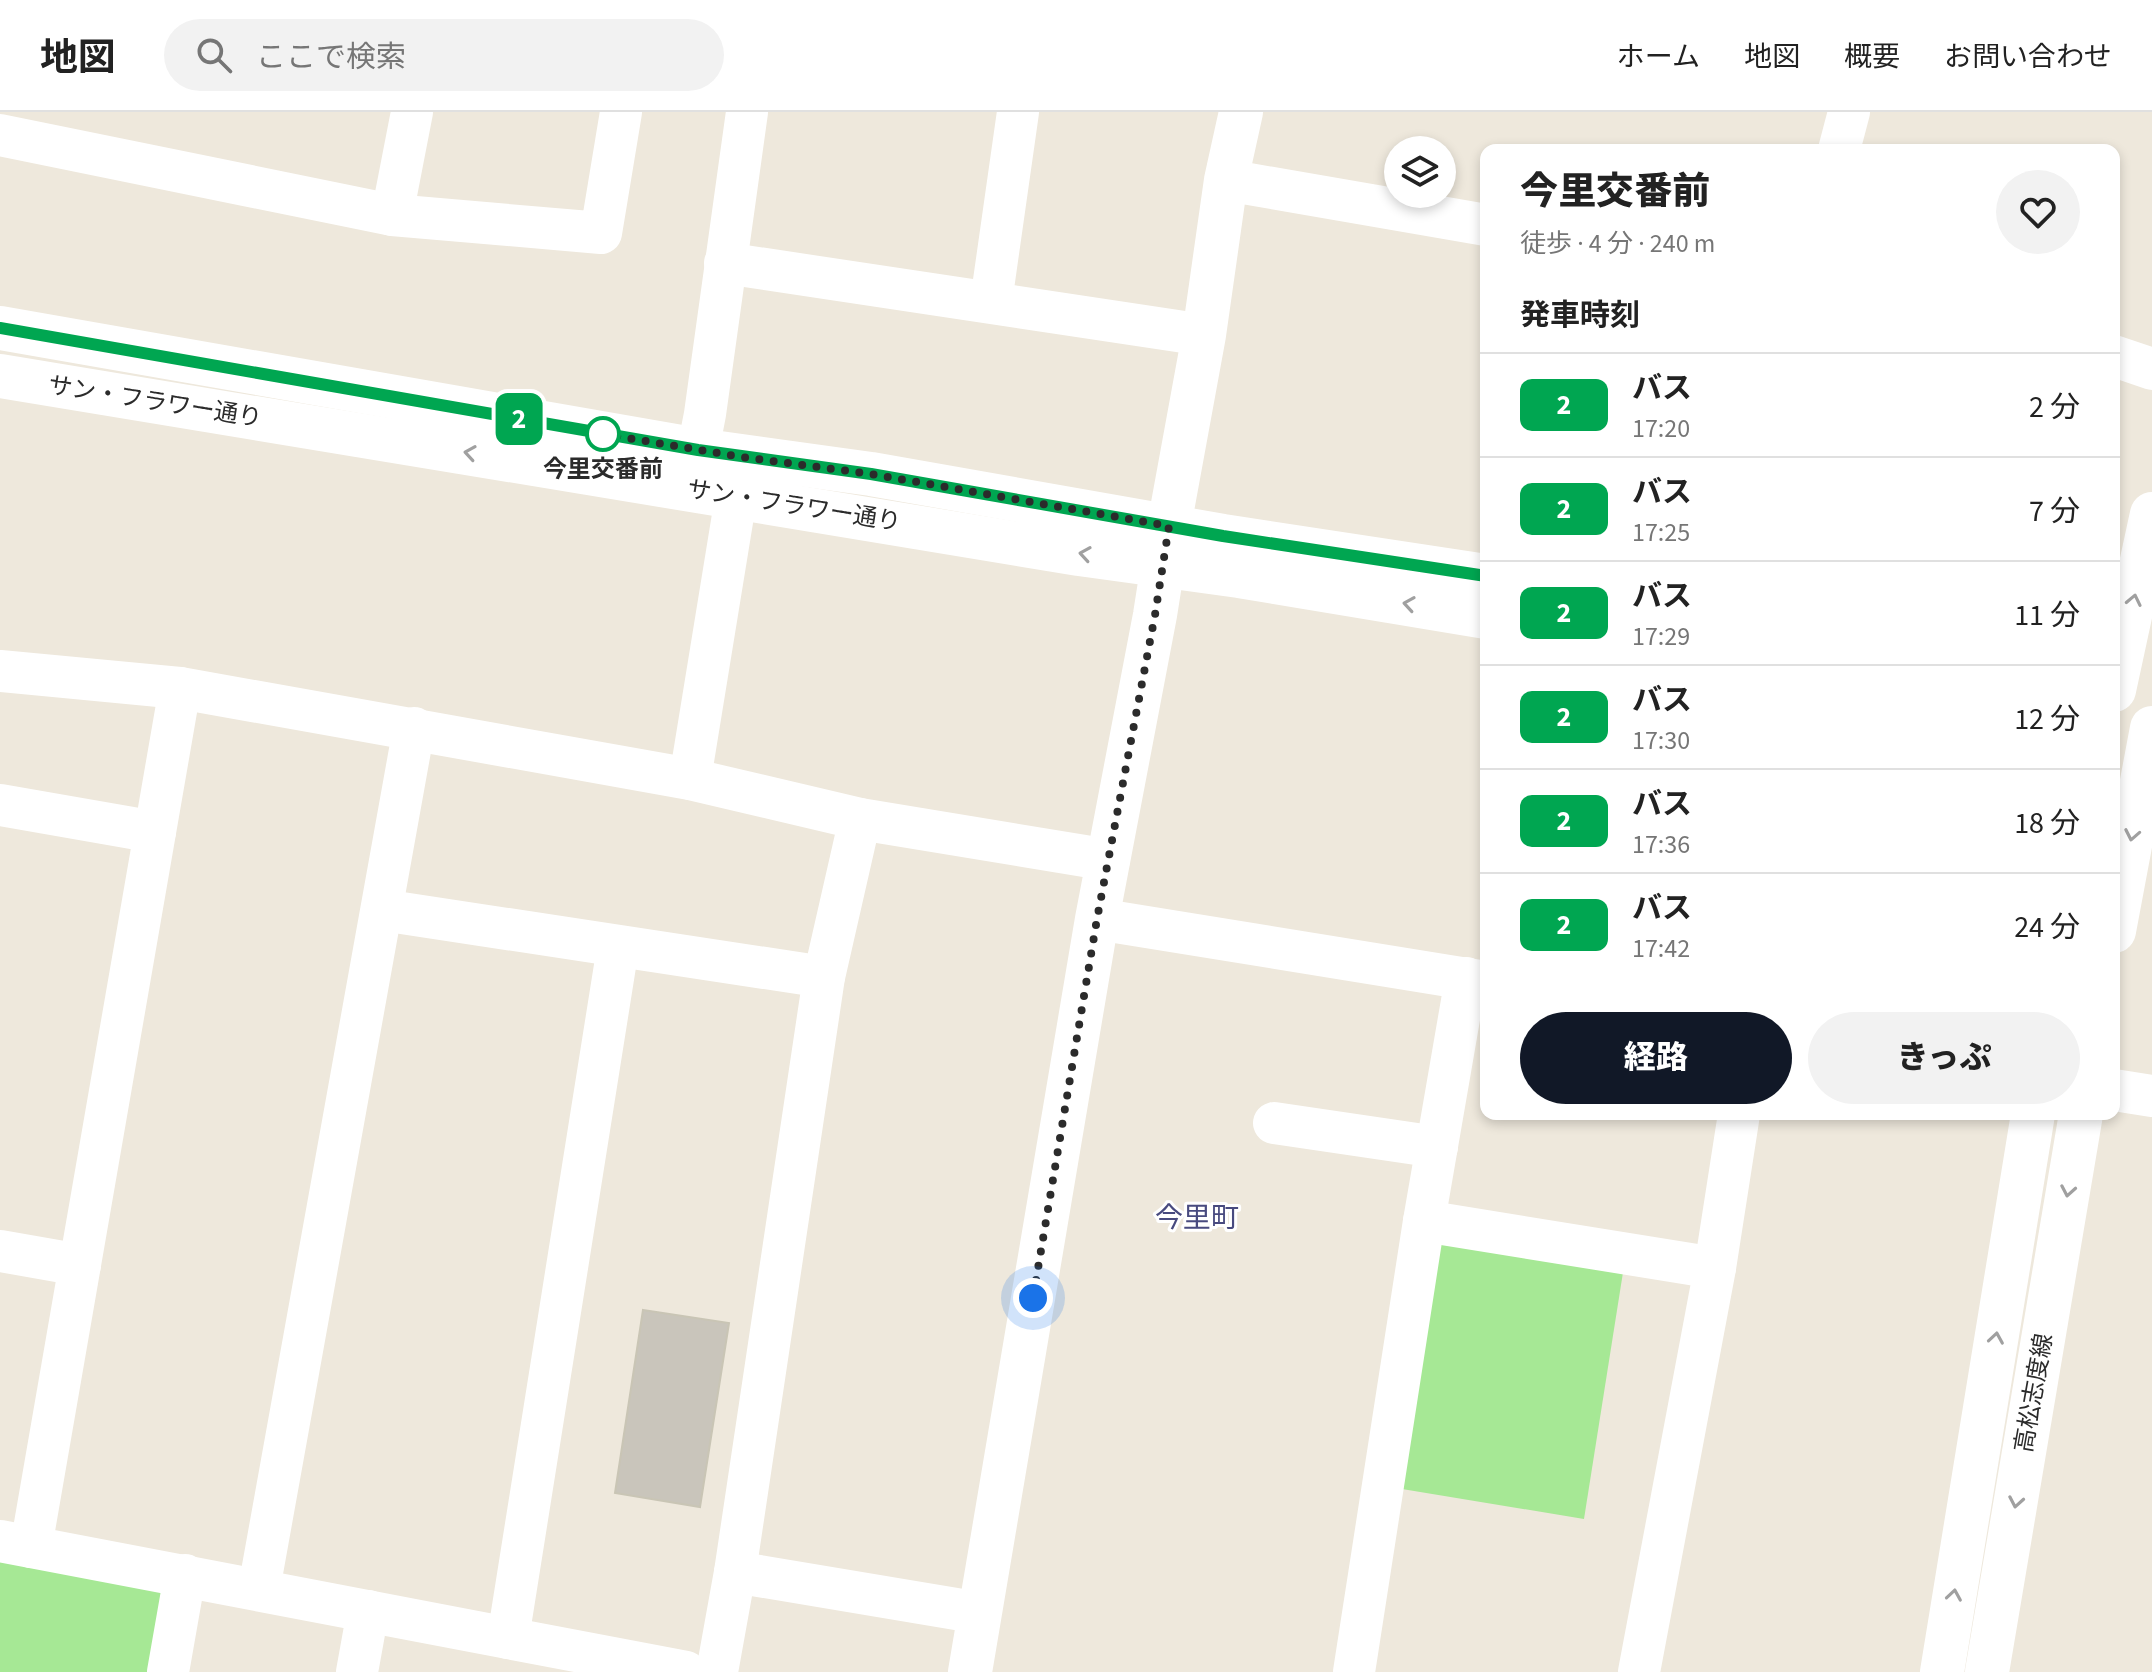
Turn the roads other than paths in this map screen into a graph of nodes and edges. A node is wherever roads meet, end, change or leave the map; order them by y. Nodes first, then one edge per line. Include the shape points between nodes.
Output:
1 (412, 112) edge
2 (621, 112) edge
3 (747, 112) edge
4 (1018, 112) edge
5 (1241, 112) edge
6 (1849, 112) edge
7 (0, 135) edge
8 (1841, 144) edge
9 (1226, 180) junction
10 (392, 215) junction
11 (1480, 224) edge
12 (725, 263) junction
13 (991, 302) junction
14 (0, 328) edge
15 (1204, 335) junction
16 (2120, 358) edge
17 (2152, 369) edge
18 (0, 376) edge
19 (698, 450) junction
20 (739, 477) junction
21 (2152, 514) edge
22 (1166, 546) junction
23 (1480, 575) edge
24 (1480, 616) edge
25 (0, 671) edge
26 (2124, 680) edge
27 (180, 688) junction
28 (2120, 727) edge
29 (414, 728) junction
30 (2152, 730) edge
31 (690, 779) junction
32 (0, 805) edge
33 (860, 819) junction
34 (155, 832) junction
35 (1109, 860) junction
36 (2120, 899) edge
37 (382, 910) junction
38 (1097, 919) junction
39 (618, 947) junction
40 (824, 977) junction
41 (1476, 980) edge
42 (2120, 1091) edge
43 (2152, 1096) edge
44 (1738, 1120) edge
45 (2032, 1120) edge
46 (2080, 1120) edge
47 (1274, 1123) dead end
48 (1437, 1147) junction
49 (1424, 1221) junction
50 (0, 1251) edge
51 (80, 1265) junction
52 (1715, 1268) junction
53 (15, 1544) edge
54 (735, 1572) junction
55 (185, 1575) junction
56 (259, 1589) junction
57 (368, 1611) junction
58 (980, 1613) junction
59 (508, 1638) junction
60 (168, 1672) edge
61 (357, 1672) edge
62 (686, 1672) edge
63 (717, 1672) edge
64 (970, 1672) edge
65 (1354, 1672) edge
66 (1639, 1672) edge
67 (1942, 1672) edge
68 (1987, 1672) edge

1 - 10 street
2 - 10 street via 601,233
3 - 12 street
4 - 13 street
5 - 9 street
6 - 8 street
7 - 10 street
9 - 11 street
9 - 15 street
12 - 13 street
12 - 19 street
13 - 15 street
14 - 19 street, サン・フラワー通り
15 - 22 street
16 - 17 street
20 -> 18 street, サン・フラワー通り
19 - 20 street, サン・フラワー通り
20 - 22 street, サン・フラワー通り via 871,474
20 - 31 street
26 -> 21 street
22 - 23 street via 1223,536
24 -> 22 street
22 - 35 street
25 - 27 street
27 - 29 street
27 - 34 street
28 - 30 street
29 - 31 street
29 - 37 street
30 -> 36 street
31 - 33 street
32 - 34 street
33 - 35 street
33 - 40 street
34 - 51 street
35 - 38 street
37 - 39 street
37 - 56 street
38 - 41 street
38 - 58 street
39 - 40 street
39 - 59 street
40 - 54 street
41 - 48 street
42 - 43 street
44 - 52 street
67 -> 45 street, 高松志度線
46 -> 68 street, 高松志度線
47 - 48 street
48 - 49 street
49 - 52 street
49 - 65 street
50 - 51 street
51 - 53 street
52 - 66 street
53 - 55 street
54 - 58 street
54 - 63 street
55 - 56 street
55 - 60 street
56 - 57 street
57 - 59 street
57 - 61 street
58 - 64 street
59 - 62 street

